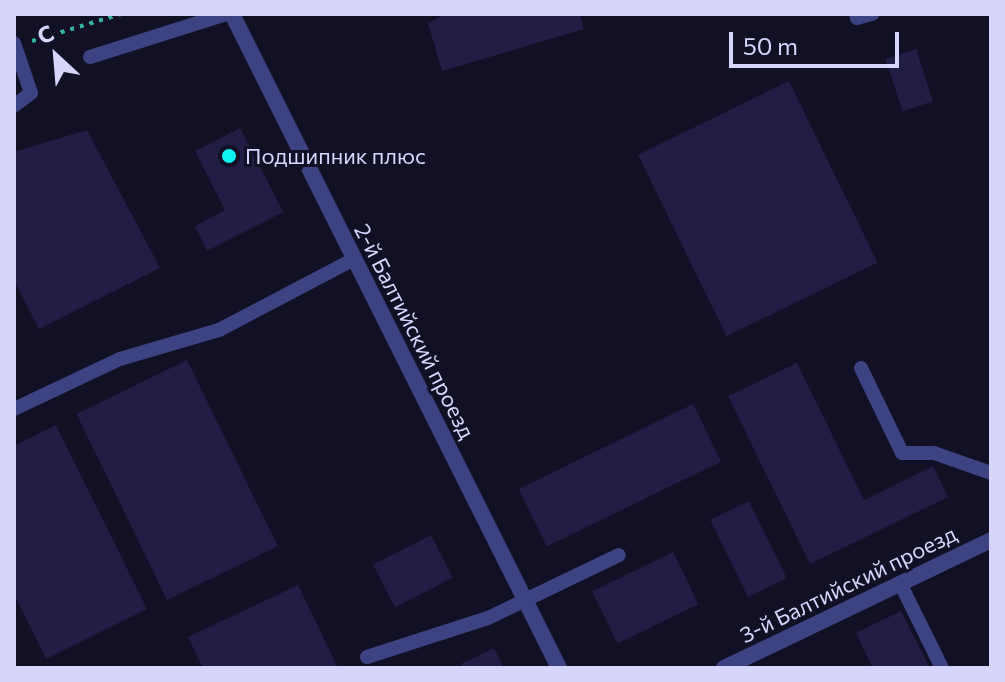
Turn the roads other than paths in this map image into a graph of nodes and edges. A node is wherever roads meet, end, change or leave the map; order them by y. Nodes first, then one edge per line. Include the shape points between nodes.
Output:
1 (229, 14) edge
2 (856, 14) edge
3 (872, 14) edge
4 (14, 44) edge
5 (90, 57) dead end
6 (14, 106) edge
7 (354, 259) junction
8 (861, 368) dead end
9 (14, 409) edge
10 (991, 473) edge
11 (991, 540) edge
12 (619, 555) dead end
13 (900, 583) junction
14 (525, 602) junction
15 (367, 657) dead end
16 (559, 668) edge
17 (724, 668) edge
18 (942, 668) edge

1 - 5 lane
1 - 7 street, 2-й Балтийский проезд
2 - 3 lane
4 - 6 lane via 31,93
7 - 9 lane via 219,330 120,359
7 - 14 street, 2-й Балтийский проезд
8 - 10 lane via 902,453 934,453
11 - 13 street, 3-й Балтийский проезд
12 - 14 lane
13 - 17 street, 3-й Балтийский проезд
13 - 18 lane
14 - 15 lane
14 - 16 street, 2-й Балтийский проезд

